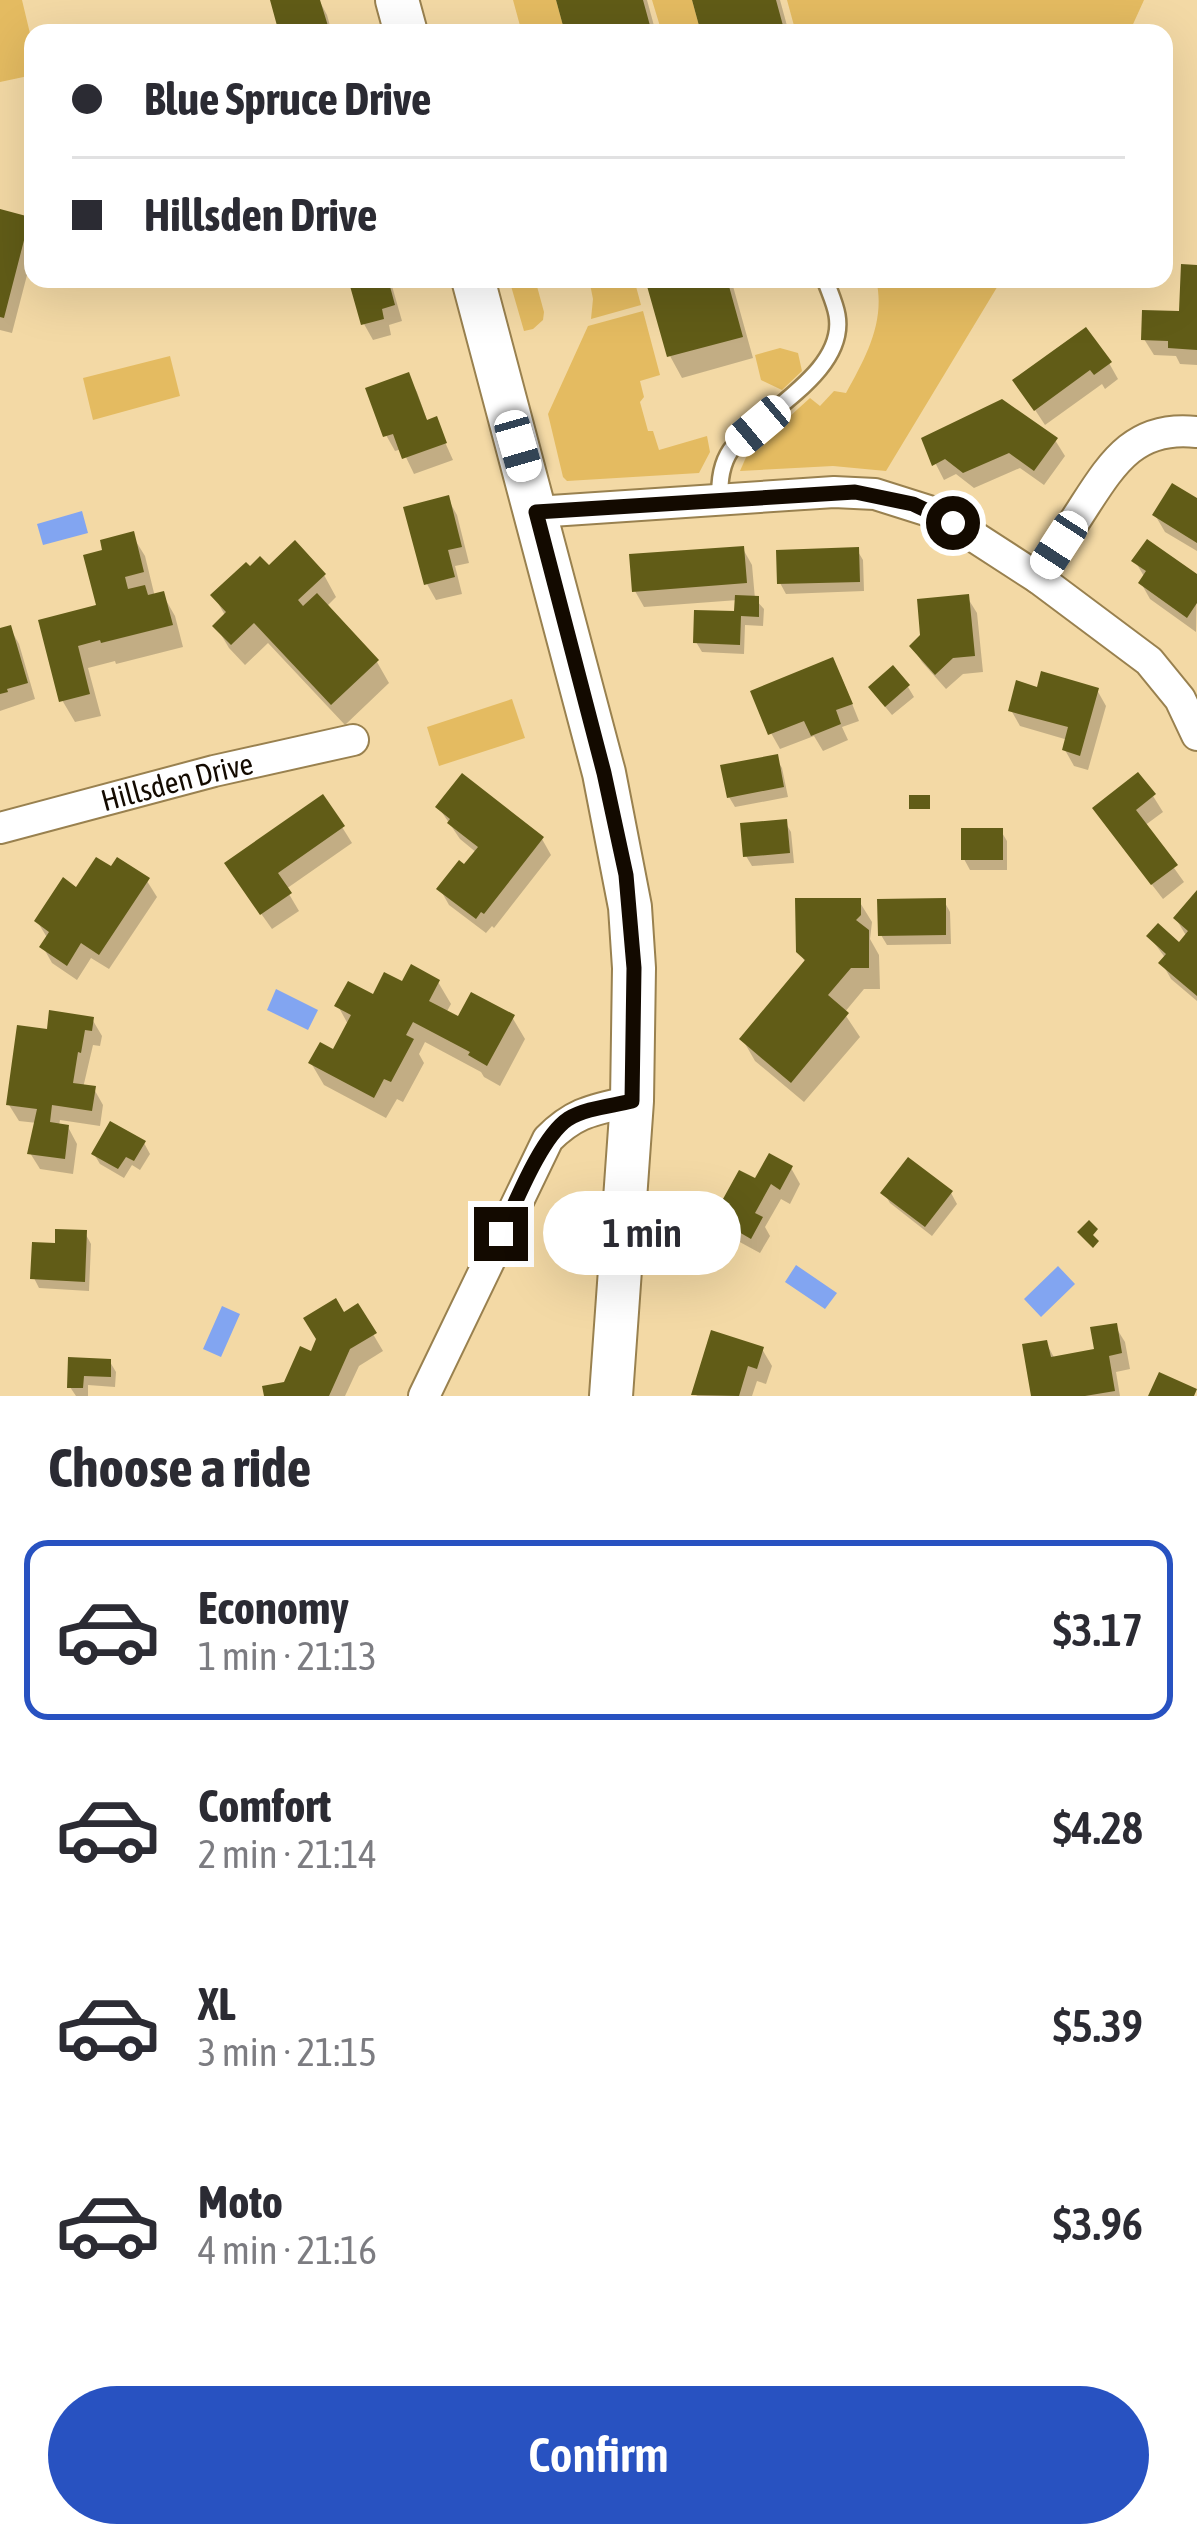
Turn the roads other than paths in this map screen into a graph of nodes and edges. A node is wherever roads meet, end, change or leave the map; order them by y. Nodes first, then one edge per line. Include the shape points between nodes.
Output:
1 (475, 288) edge
2 (828, 288) edge
3 (1197, 432) edge
4 (720, 500) junction
5 (536, 512) junction
6 (1037, 578) junction
7 (1197, 735) edge
8 (353, 740) dead end
9 (0, 827) edge
10 (632, 1101) junction
11 (424, 1396) edge
12 (611, 1396) edge

1 - 5 main road
2 - 4 lane via 838,319 834,344 809,382 732,448 719,475
3 - 6 street via 1168,431 1124,452
4 - 5 street
4 - 6 street via 834,492 894,498 953,523
5 - 10 main road via 626,875
6 - 7 street via 1149,661
8 - 9 street, Hillsden Drive
10 - 11 street via 568,1120 548,1139
10 - 12 main road

